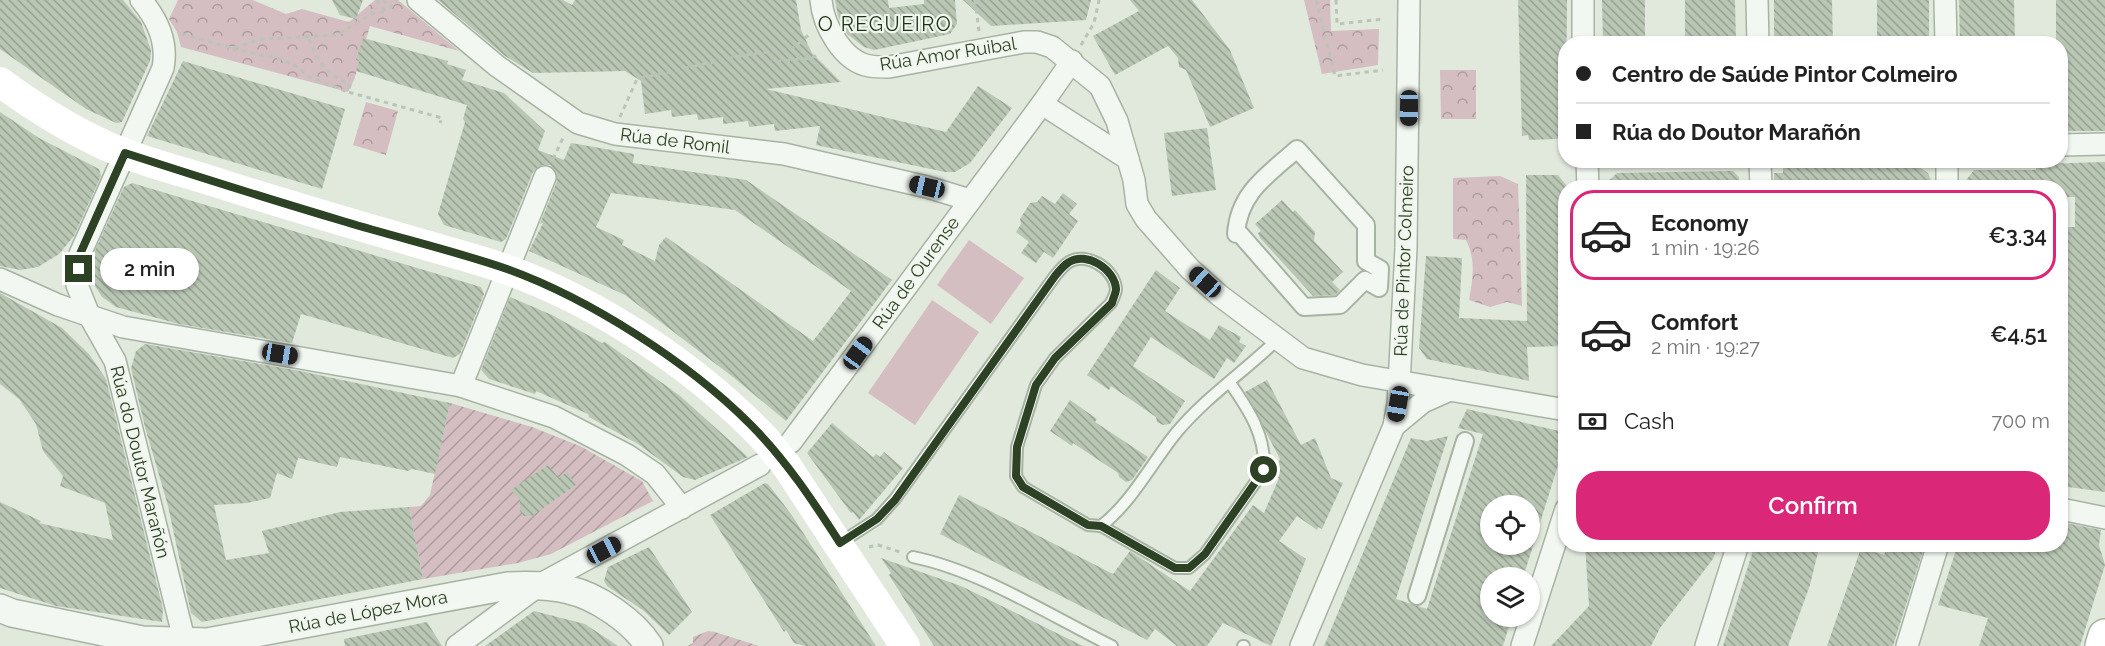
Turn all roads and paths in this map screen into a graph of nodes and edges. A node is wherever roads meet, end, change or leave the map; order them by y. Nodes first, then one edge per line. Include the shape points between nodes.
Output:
1 (141, 0) edge
2 (377, 0) edge
3 (383, 0) edge
4 (397, 0) edge
5 (418, 0) edge
6 (975, 0) edge
7 (1099, 0) edge
8 (1316, 0) edge
9 (1336, 0) edge
10 (1409, 0) edge
11 (1583, 0) edge
12 (1757, 0) edge
13 (1945, 0) edge
14 (823, 10) edge
15 (1384, 19) dead end
16 (979, 31) dead end
17 (177, 32) dead end
18 (1583, 36) edge
19 (1758, 36) edge
20 (1946, 36) edge
21 (309, 39) junction
22 (838, 43) junction
23 (232, 48) junction
24 (1076, 54) junction
25 (745, 55) junction
26 (1383, 70) dead end
27 (0, 81) edge
28 (348, 92) junction
29 (1042, 104) junction
30 (618, 121) dead end
31 (440, 123) dead end
32 (564, 136) dead end
33 (2105, 144) edge
34 (2068, 145) edge
35 (125, 153) junction
36 (1128, 159) junction
37 (545, 177) joint
38 (970, 200) junction
39 (1238, 215) joint
40 (507, 269) junction
41 (0, 279) edge
42 (89, 315) junction
43 (1278, 339) junction
44 (1399, 381) junction
45 (1230, 383) junction
46 (461, 386) junction
47 (1450, 390) junction
48 (1558, 409) edge
49 (1394, 426) junction
50 (1465, 441) dead end
51 (775, 452) junction
52 (682, 508) junction
53 (2068, 510) edge
54 (2105, 518) edge
55 (1101, 526) junction
56 (1558, 534) edge
57 (854, 545) junction
58 (1735, 552) edge
59 (1936, 552) edge
60 (913, 557) joint
61 (540, 585) junction
62 (1417, 596) dead end
63 (0, 608) edge
64 (2105, 636) edge
65 (200, 643) edge
66 (457, 646) edge
67 (649, 646) edge
68 (905, 646) edge
69 (1112, 646) edge
70 (1301, 646) edge
71 (1522, 646) edge
72 (1706, 646) edge
73 (1907, 646) edge
74 (2102, 646) edge

1 - 35 street, Rúa do Doutor Marañón via 158,26 166,51 163,68
2 - 21 path via 386,12 371,14 338,35
3 - 4 path via 391,7
5 - 38 street, Rúa de Romil via 497,66 578,123 615,134 784,154
6 - 16 path
7 - 24 path via 1094,23
8 - 26 path via 1335,76
9 - 15 path via 1337,24
10 - 44 street, Rúa de Pintor Colmeiro via 1406,248
11 - 18 street
12 - 19 street
13 - 20 street
14 - 22 street, Rúa Amor Ruibal
14 - 25 path via 793,48
17 - 23 path
21 - 23 path via 262,39
21 - 28 path via 329,75 350,85
22 - 24 street, Rúa Amor Ruibal via 856,61 889,67 1024,42
22 - 25 path via 812,57 752,64
23 - 28 path via 276,58
24 - 29 street, Rúa de Ourense
24 - 36 street, Rúa Amor Ruibal via 1100,86 1117,121
25 - 30 path via 637,79
27 - 35 main road via 45,113
28 - 31 path via 442,118
29 - 36 street
29 - 38 street, Rúa de Ourense
32 - 37 path
33 - 34 street
35 - 40 main road
35 - 42 street, Rúa do Doutor Marañón via 80,254 77,285
36 - 43 street, Rúa Amor Ruibal via 1137,204 1165,242 1219,295
37 - 40 street
38 - 51 street, Rúa de Ourense
39 - 39 street via 1247,195 1297,149 1365,225 1366,261 1380,269 1379,288 1365,280 1340,305 1304,307 1236,234
40 - 46 street
40 - 51 main road via 570,296 629,330 714,393
41 - 42 street
42 - 46 street via 123,327
42 - 65 street, Rúa do Doutor Marañón via 116,361 183,635
43 - 44 street, Rúa Amor Ruibal via 1315,363
43 - 45 lane
44 - 47 street, Rúa Amor Ruibal
44 - 49 street, Rúa de Pintor Colmeiro
45 - 55 lane via 1195,412 1117,514
45 - 55 lane via 1258,428 1265,454 1264,470 1205,554 1189,568 1175,568
46 - 52 street via 554,417 627,455 655,474
47 - 48 street, Rúa Amor Ruibal
47 - 49 street via 1423,402
49 - 70 street, Rúa de Pintor Colmeiro
50 - 62 street
51 - 52 street, Rúa de Ourense
51 - 57 main road
52 - 61 street, Rúa de Ourense
53 - 54 street
55 - 57 lane via 1088,525 1044,500 1023,487 1016,476 1017,447 1036,385 1055,358 1112,303 1116,291 1113,276 1087,258 1070,261 1055,276 895,500
56 - 71 street
57 - 60 path via 878,545
57 - 68 main road
58 - 72 street
59 - 73 street
60 - 69 lane via 970,575
61 - 65 street, Rúa de López Mora via 508,586
61 - 66 street, Rúa de Ourense
61 - 67 street, Rúa de López Mora via 572,590 595,601 621,617
63 - 65 street, Rúa de López Mora via 93,632 159,642
64 - 74 main road

